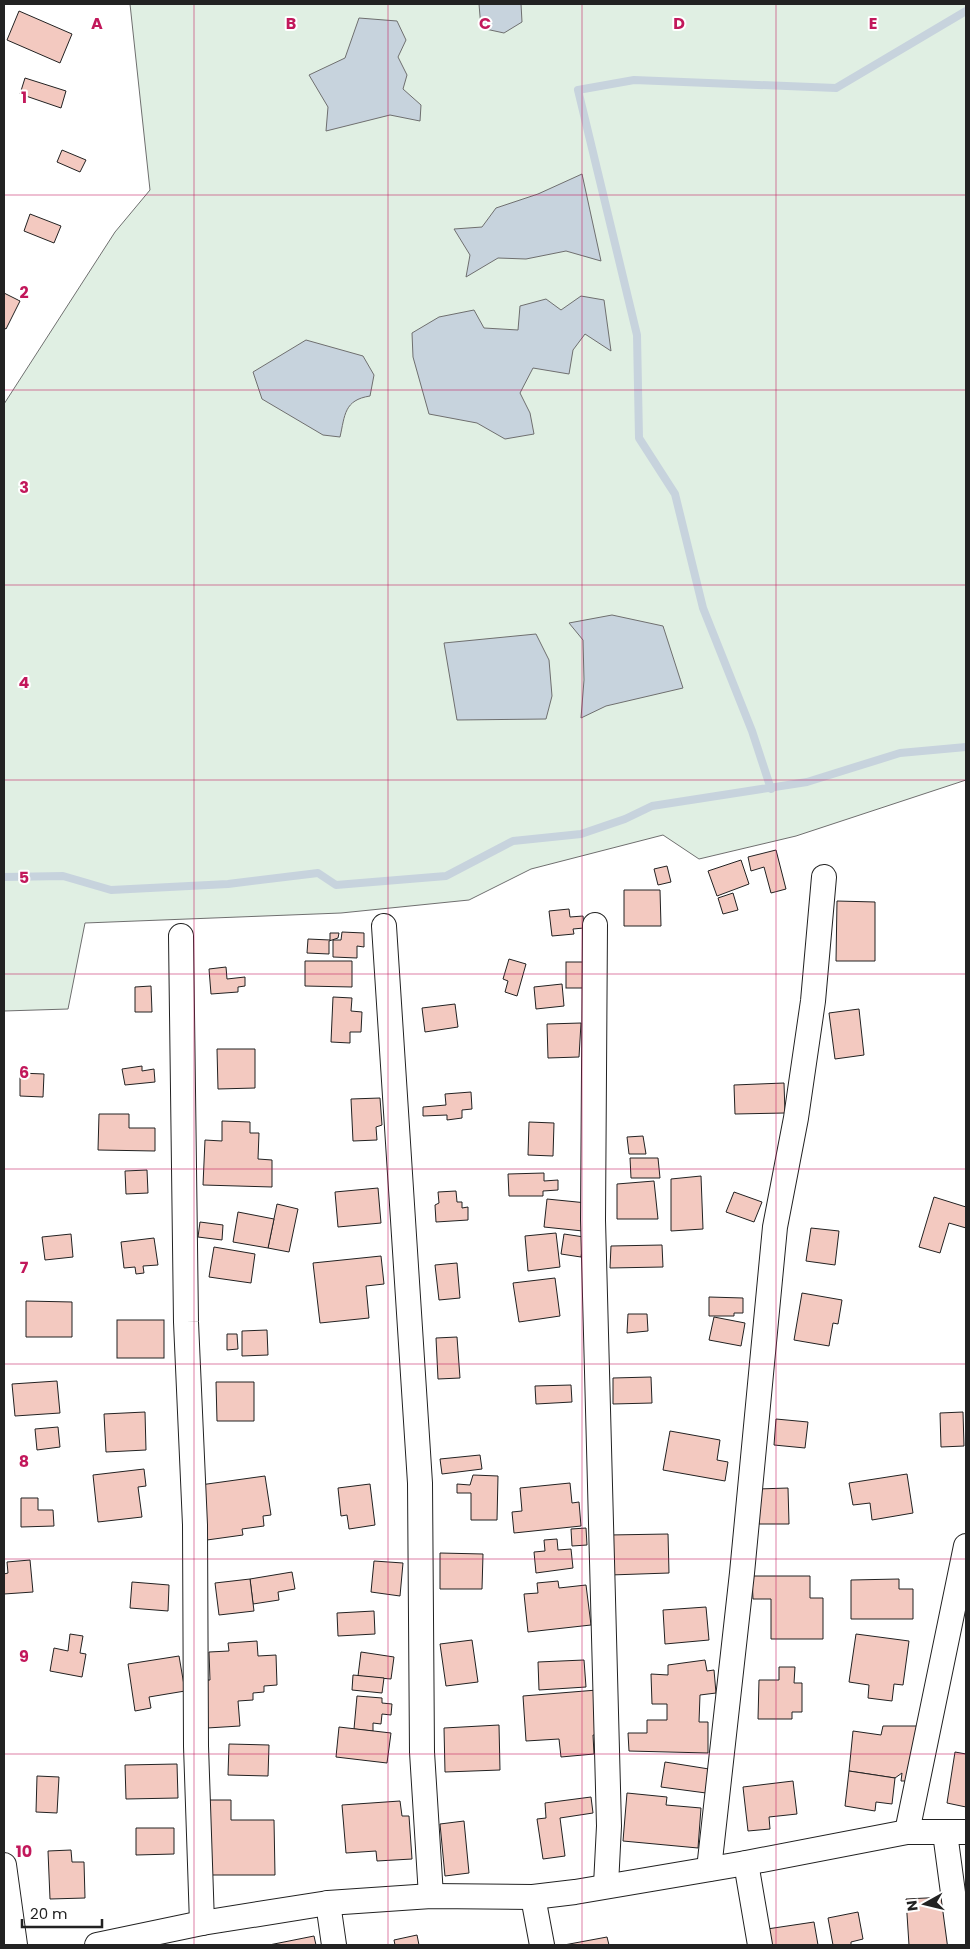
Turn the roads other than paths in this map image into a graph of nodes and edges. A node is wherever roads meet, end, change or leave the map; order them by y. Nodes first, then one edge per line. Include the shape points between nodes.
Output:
1 (824, 877) dead end
2 (384, 926) dead end
3 (595, 926) dead end
4 (181, 936) dead end
5 (966, 1546) edge
6 (907, 1832) junction
7 (956, 1833) edge
8 (746, 1863) junction
9 (4, 1866) edge
10 (710, 1869) junction
11 (606, 1885) junction
12 (431, 1896) junction
13 (533, 1897) junction
14 (328, 1903) junction
15 (202, 1923) junction
16 (15, 1945) edge
17 (108, 1945) edge
18 (334, 1945) edge
19 (542, 1945) edge
20 (760, 1945) edge
21 (960, 1945) edge

1 - 10 street via 813,1001 796,1118 775,1227
2 - 12 street via 420,1483 422,1752
3 - 11 street via 594,1220 609,1826
4 - 15 street via 186,1322 195,1525 196,1746
5 - 6 street
6 - 7 street
6 - 8 street
7 - 21 street
8 - 10 street
8 - 20 street
9 - 16 street
10 - 11 street
11 - 13 street
12 - 13 street
12 - 14 street
13 - 19 street
14 - 15 street
14 - 18 street
15 - 17 street

